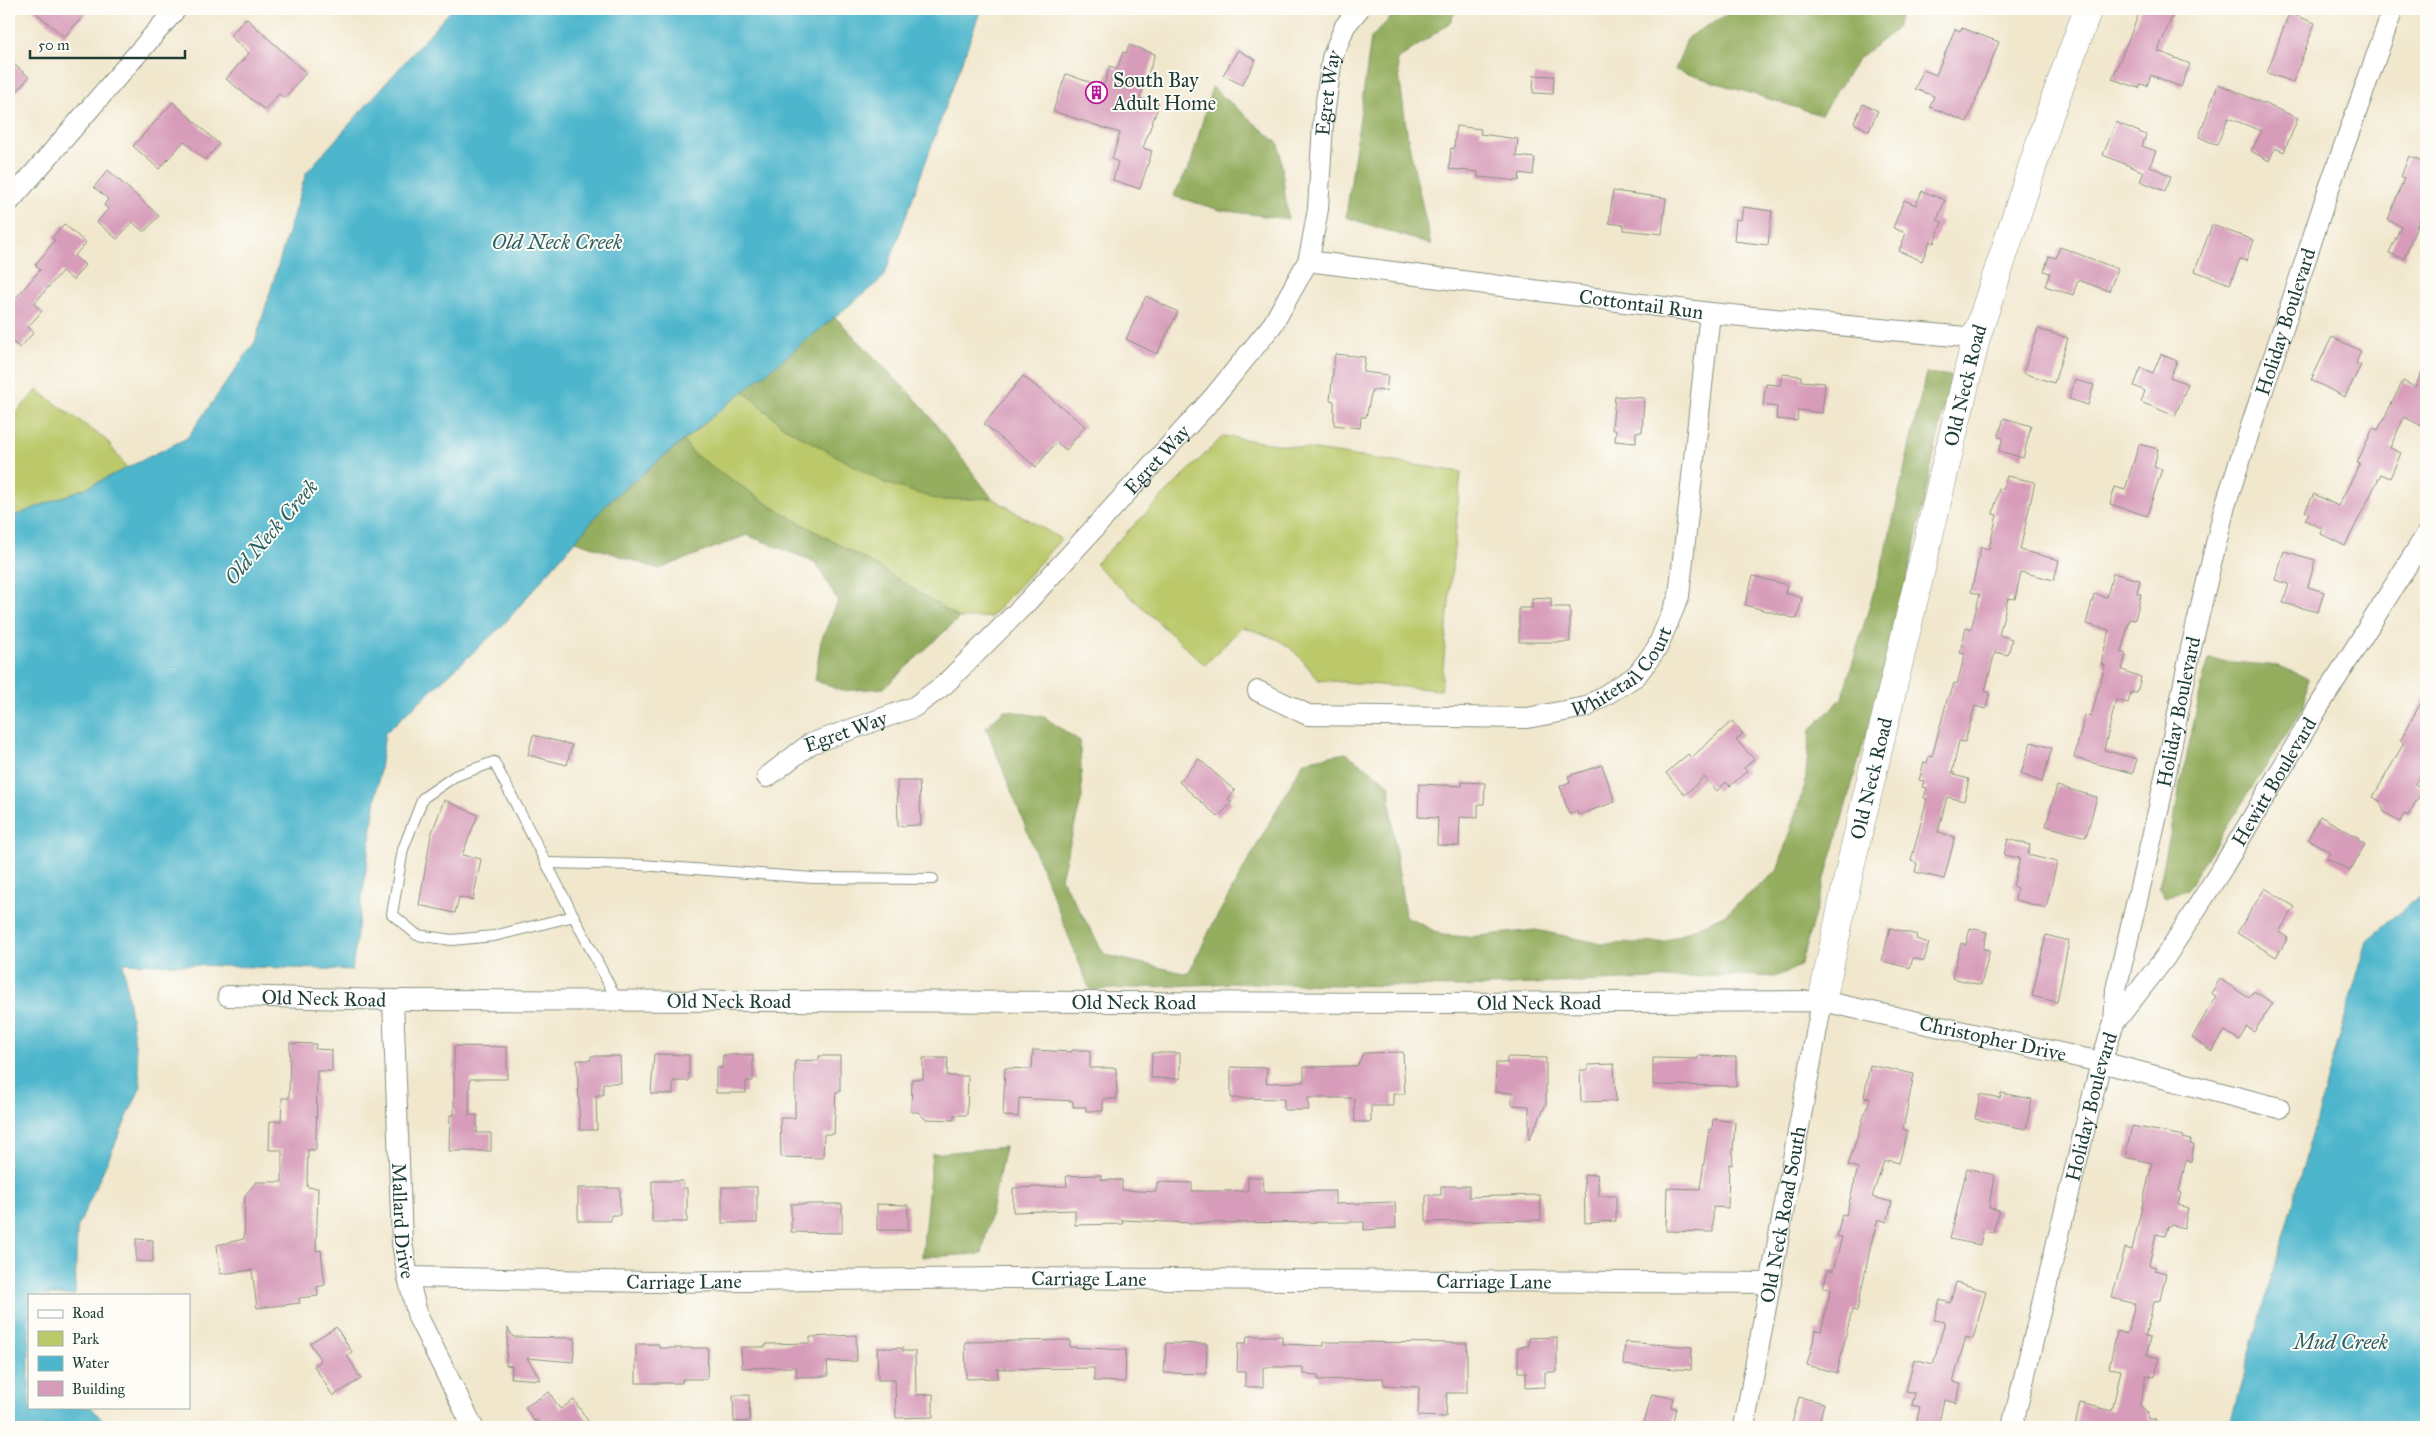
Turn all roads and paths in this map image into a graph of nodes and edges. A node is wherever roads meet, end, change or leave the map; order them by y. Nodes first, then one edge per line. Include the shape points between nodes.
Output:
1 (176, 9) edge
2 (1359, 9) edge
3 (2088, 9) edge
4 (2393, 9) edge
5 (9, 202) edge
6 (1308, 261) junction
7 (1710, 313) junction
8 (1976, 338) junction
9 (2426, 535) edge
10 (1258, 691) dead end
11 (767, 777) dead end
12 (546, 863) junction
13 (933, 879) dead end
14 (574, 916) junction
15 (228, 996) dead end
16 (394, 1000) junction
17 (617, 1000) junction
18 (1822, 1001) junction
19 (2114, 1023) junction
20 (2101, 1062) junction
21 (2279, 1108) dead end
22 (408, 1277) junction
23 (1771, 1284) junction
24 (473, 1427) edge
25 (1744, 1427) edge
26 (2012, 1427) edge

1 - 5 street
2 - 6 street, Egret Way via 1345,26 1332,58 1323,123 1318,209
3 - 8 street, Old Neck Road
4 - 19 street, Holiday Boulevard via 2328,191 2224,506 2190,648 2160,806 2116,988
6 - 7 street, Cottontail Run
6 - 11 street, Egret Way via 1273,324 1212,399 975,657 944,686 914,707 810,744
7 - 8 street, Cottontail Run
7 - 10 street, Whitetail Court via 1679,596 1657,648 1636,676 1586,707 1527,718 1308,714
8 - 18 street, Old Neck Road via 1852,859
9 - 19 street, Hewitt Boulevard via 2207,892 2164,959
12 - 13 lane via 641,865 813,878
12 - 14 lane
12 - 14 lane via 494,762 455,776 423,798 403,849 392,914 417,935 452,940 494,936
14 - 17 lane
15 - 16 street, Old Neck Road
16 - 17 street, Old Neck Road
16 - 22 street, Mallard Drive via 402,1243
17 - 18 street, Old Neck Road
18 - 20 street, Christopher Drive
18 - 23 street, Old Neck Road South
19 - 20 street, Holiday Boulevard
20 - 21 street, Christopher Drive
20 - 26 street, Holiday Boulevard
22 - 23 street, Carriage Lane via 649,1282 1006,1278
22 - 24 street, Mallard Drive via 418,1317
23 - 25 street, Old Neck Road South

